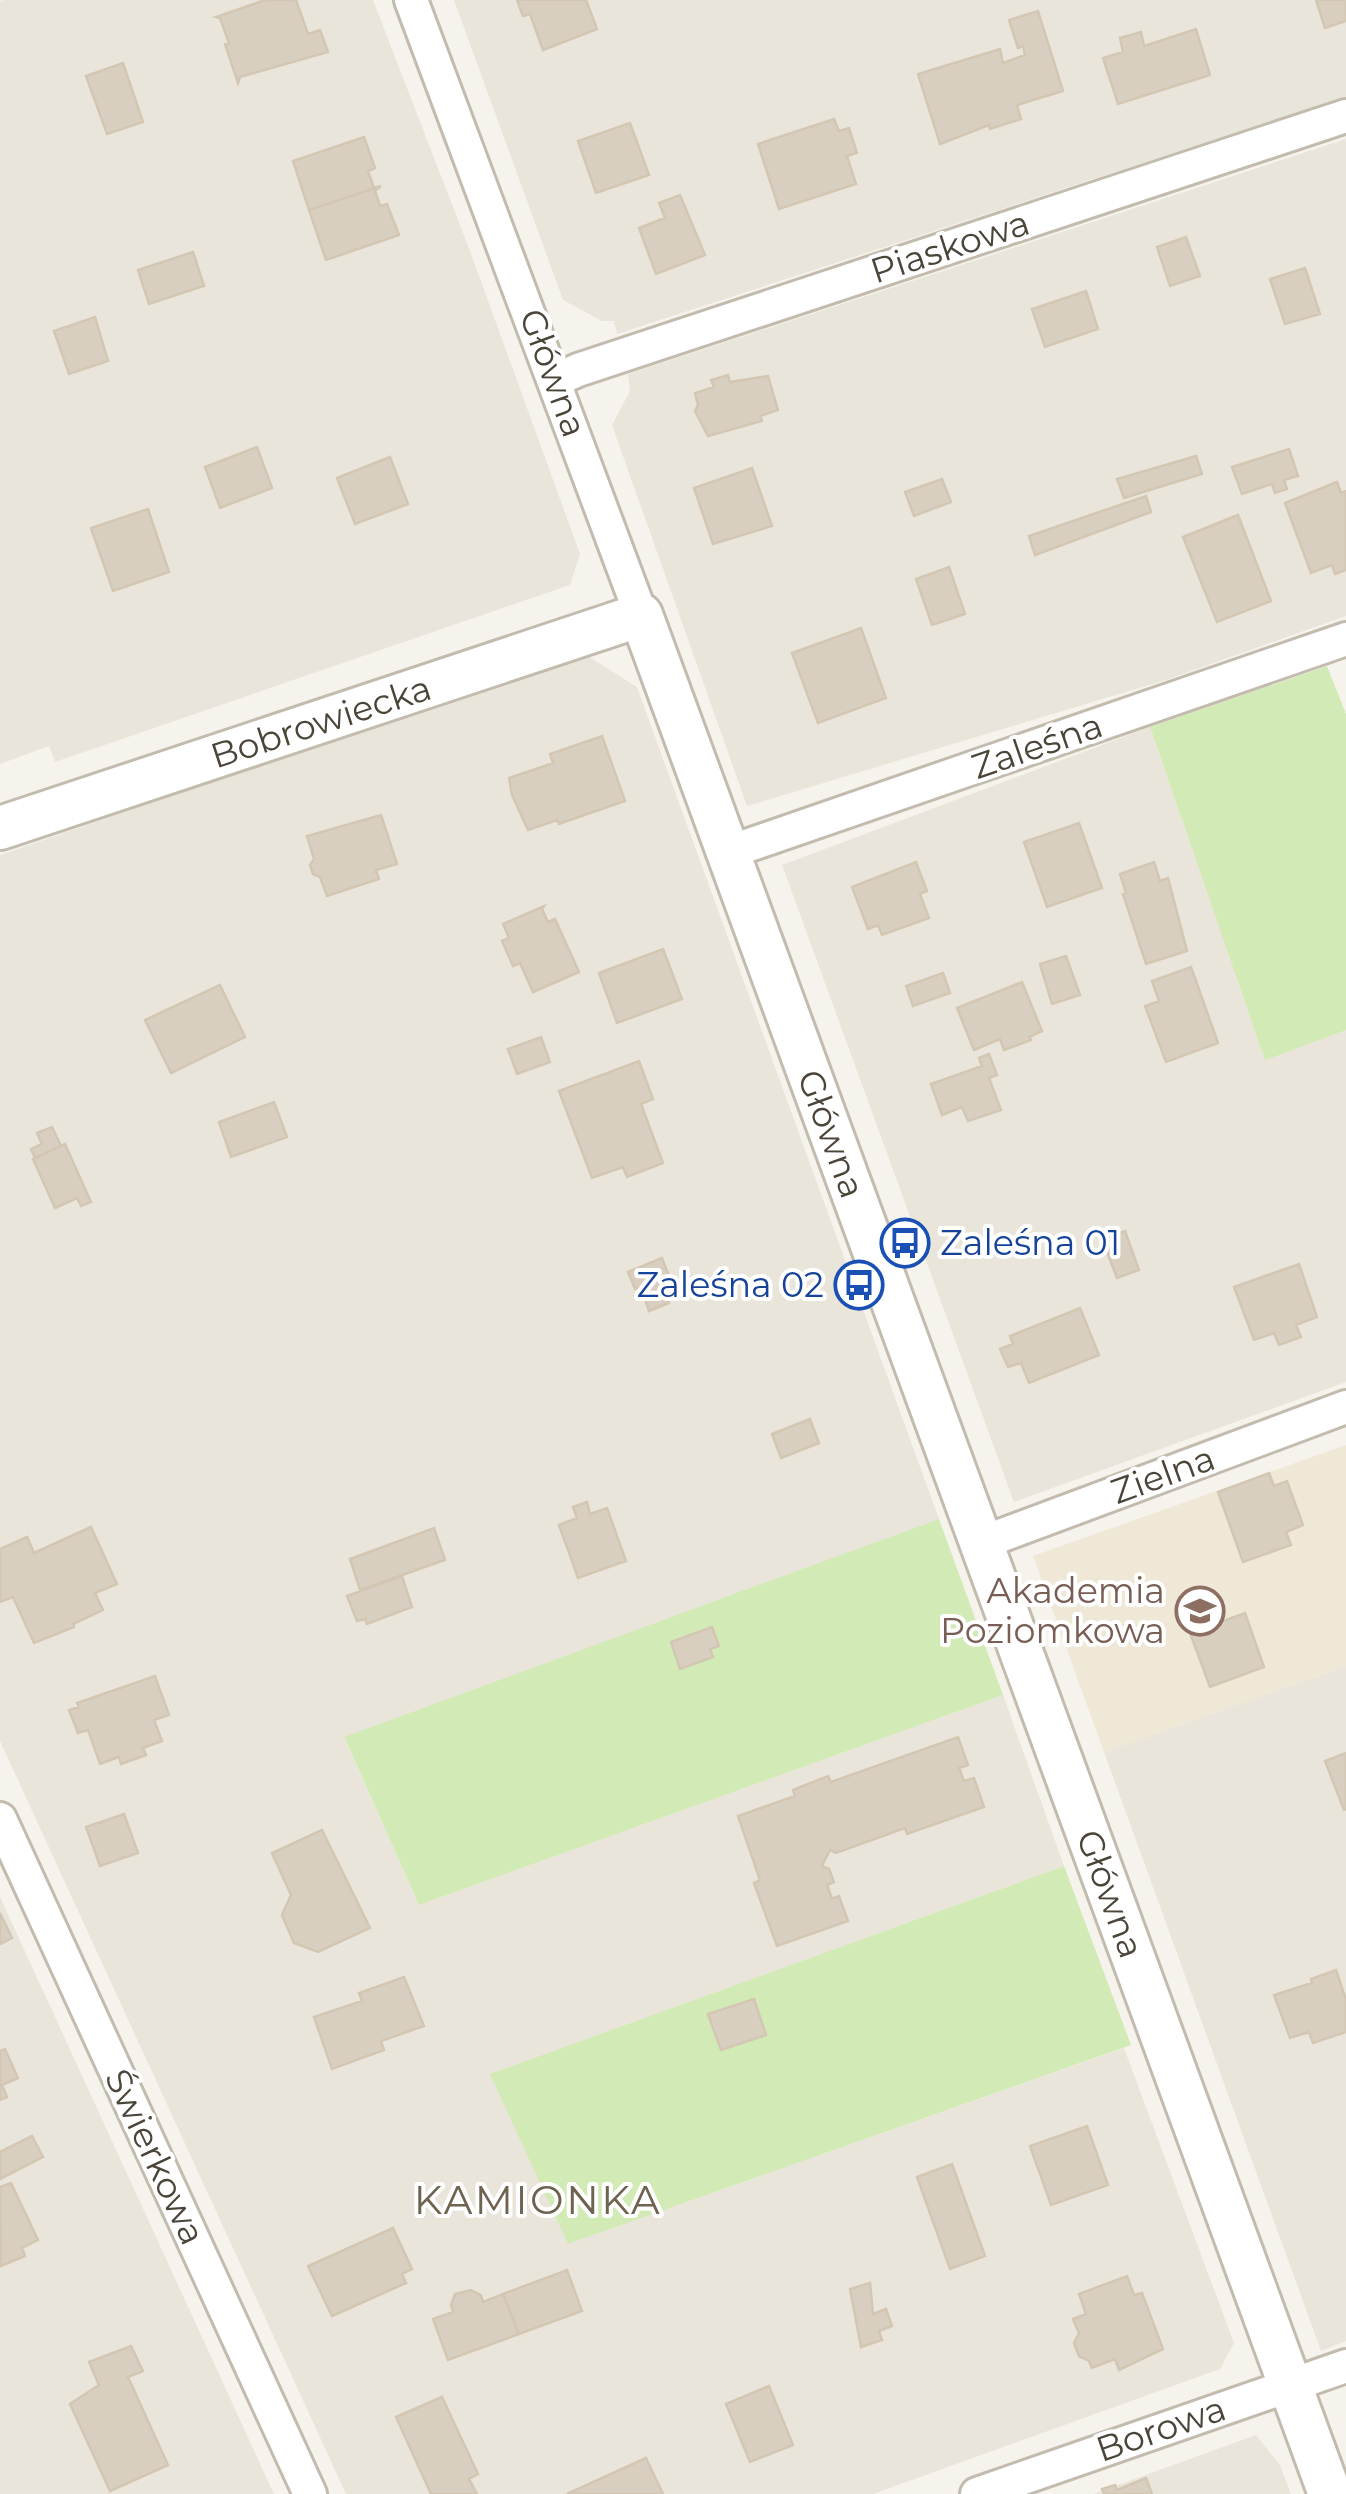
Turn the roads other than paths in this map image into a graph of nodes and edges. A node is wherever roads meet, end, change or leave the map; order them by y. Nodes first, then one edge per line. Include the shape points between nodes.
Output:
1 (412, 0) edge
2 (1346, 116) edge
3 (556, 380) junction
4 (641, 616) junction
5 (1346, 639) edge
6 (0, 828) edge
7 (729, 852) junction
8 (1346, 1407) edge
9 (980, 1543) junction
10 (0, 1819) edge
11 (1346, 2366) edge
12 (1291, 2385) junction
13 (310, 2494) edge
14 (977, 2494) edge
15 (1330, 2494) edge

1 - 3 street, Główna
2 - 3 street, Piaskowa
3 - 4 street, Główna
4 - 6 street, Bobrowiecka
4 - 7 street, Główna
5 - 7 street, Zaleśna
7 - 9 street, Główna
8 - 9 street, Zielna
9 - 12 street, Główna
10 - 13 street, Świerkowa
11 - 12 street, Borowa
12 - 14 street, Borowa
12 - 15 street, Główna

